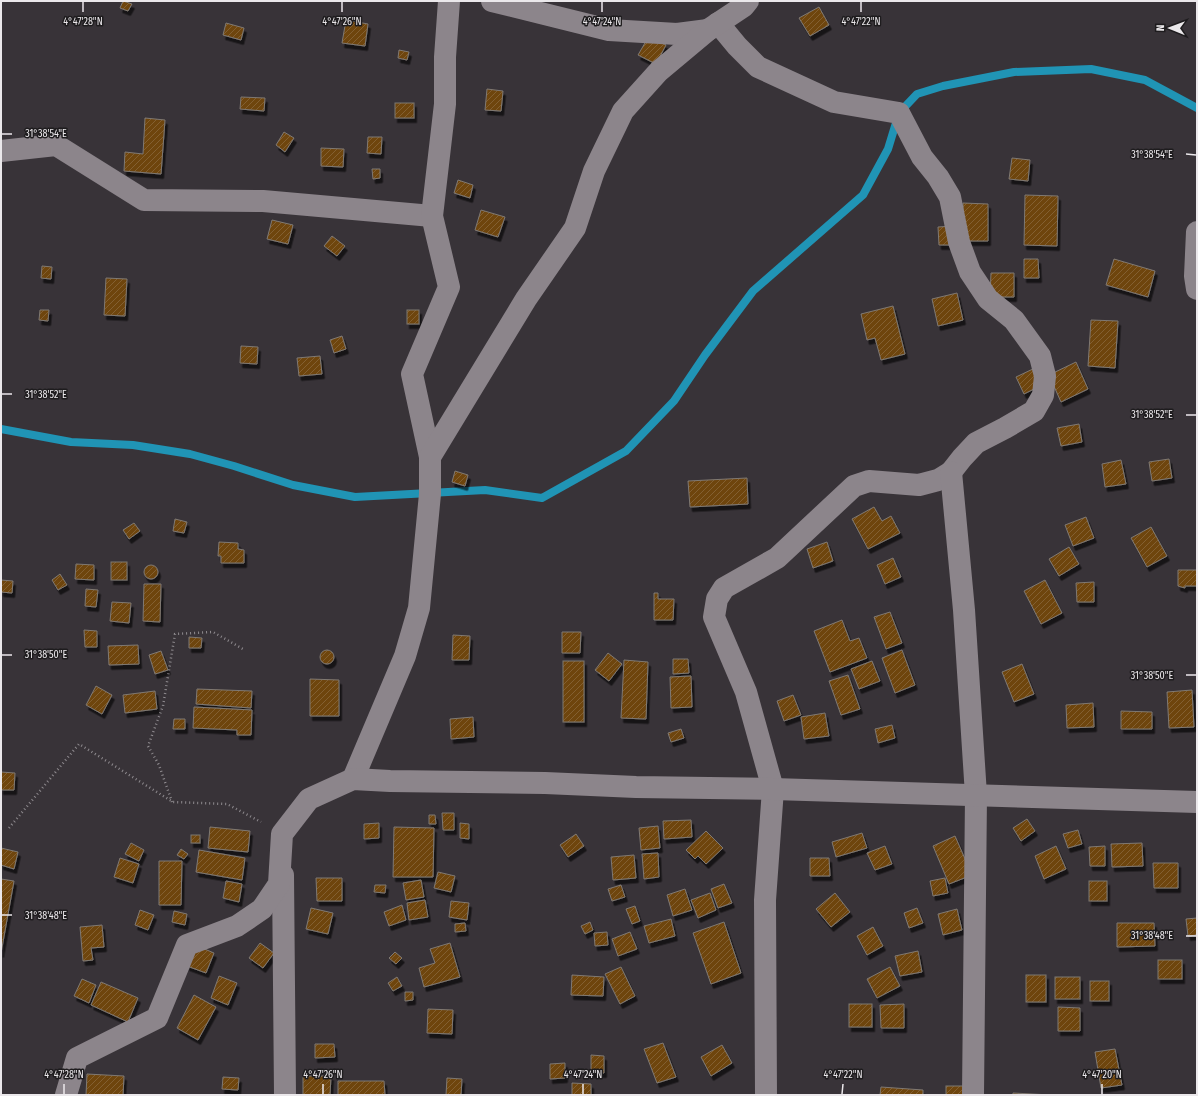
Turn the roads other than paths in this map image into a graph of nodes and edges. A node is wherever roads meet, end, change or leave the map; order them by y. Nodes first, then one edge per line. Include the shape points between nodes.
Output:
1 (449, 1) edge
2 (492, 1) edge
3 (748, 1) edge
4 (713, 27) junction
5 (1, 151) edge
6 (432, 216) junction
7 (1197, 232) edge
8 (1197, 289) edge
9 (430, 457) junction
10 (951, 472) junction
11 (353, 779) junction
12 (773, 789) junction
13 (976, 795) junction
14 (1197, 802) edge
15 (282, 834) junction
16 (66, 1095) edge
17 (285, 1095) edge
18 (766, 1095) edge
19 (973, 1095) edge

1 - 6 street via 445,104
2 - 4 street via 609,30 677,34
3 - 4 street
4 - 9 street via 659,71 623,111 594,171 575,228 526,299
4 - 10 street via 758,67 834,102 899,114 922,156 950,197 959,242 970,272 988,299 1014,320 1040,356 1045,382 1043,395 1034,411 976,443
5 - 6 street via 56,145 144,200 263,201
6 - 9 street via 449,288 412,374
7 - 8 street
9 - 11 street via 430,494 419,608 405,656
10 - 12 street via 938,480 919,485 869,481 854,486 777,558 724,588 717,599 714,617 746,692
10 - 13 street via 964,610
11 - 12 street
11 - 15 street via 309,799
12 - 13 street
12 - 18 street via 765,900
13 - 14 street
13 - 19 street
15 - 16 street via 279,884 262,909 237,926 187,945 157,1018 77,1058
15 - 17 street

